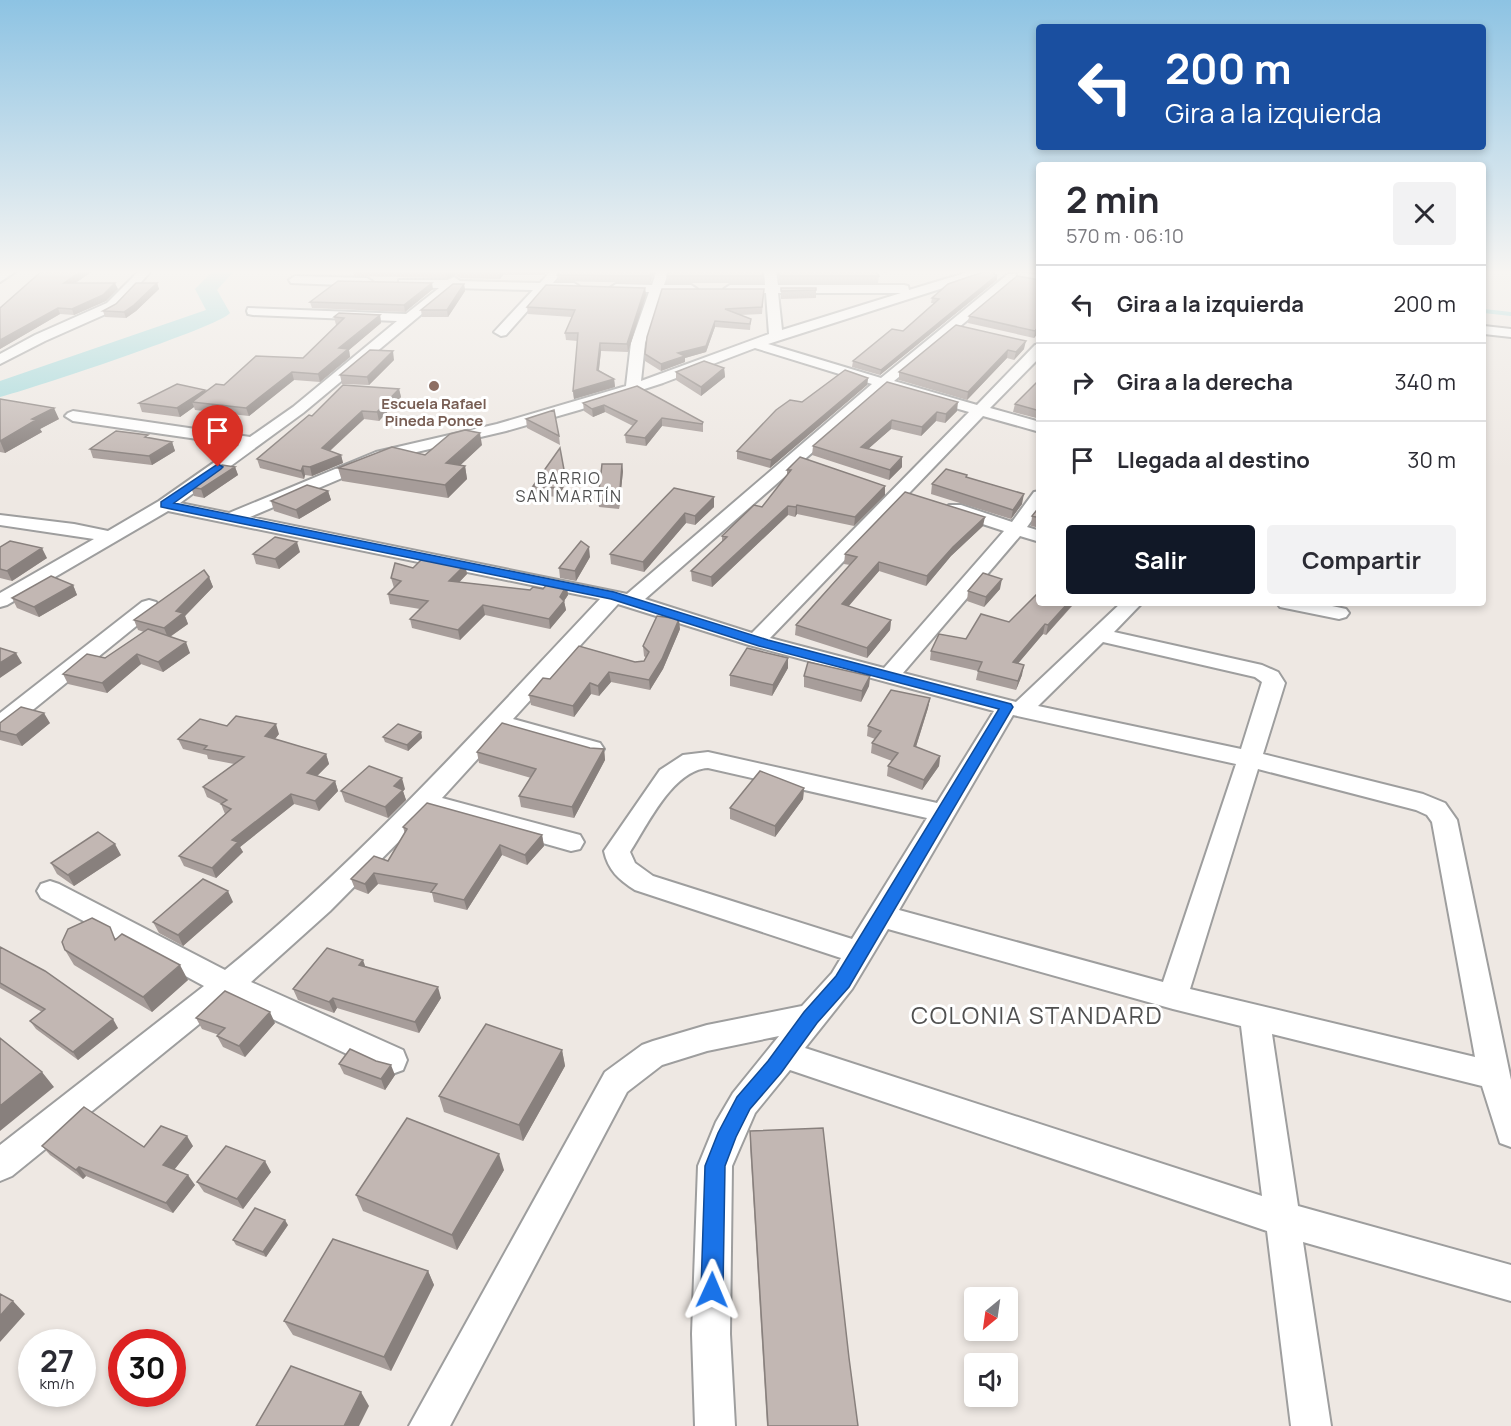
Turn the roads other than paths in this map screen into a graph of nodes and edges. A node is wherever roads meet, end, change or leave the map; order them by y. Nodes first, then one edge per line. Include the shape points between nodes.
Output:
1 (44, 337) edge
2 (385, 337) edge
3 (640, 337) edge
4 (775, 337) edge
5 (940, 337) edge
6 (755, 344) junction
7 (1036, 345) edge
8 (0, 360) edge
9 (883, 383) junction
10 (633, 388) junction
11 (979, 410) junction
12 (73, 416) dead end
13 (1036, 426) edge
14 (253, 442) junction
15 (796, 458) junction
16 (817, 465) edge
17 (880, 485) edge
18 (900, 491) junction
19 (921, 498) edge
20 (1036, 502) edge
21 (165, 505) junction
22 (942, 505) edge
23 (232, 518) junction
24 (0, 520) edge
25 (1016, 529) junction
26 (1036, 536) edge
27 (111, 537) junction
28 (622, 598) junction
29 (0, 601) edge
30 (149, 606) edge
31 (1129, 606) edge
32 (1303, 606) edge
33 (1339, 613) dead end
34 (1099, 635) junction
35 (756, 640) junction
36 (889, 676) junction
37 (1014, 708) junction
38 (497, 722) junction
39 (0, 725) edge
40 (592, 749) edge
41 (1250, 759) junction
42 (423, 801) junction
43 (943, 813) junction
44 (571, 842) dead end
45 (50, 891) dead end
46 (881, 916) junction
47 (860, 953) junction
48 (226, 984) junction
49 (1173, 997) junction
50 (811, 1017) junction
51 (1255, 1018) junction
52 (784, 1054) junction
53 (392, 1060) dead end
54 (1494, 1075) junction
55 (1511, 1131) edge
56 (0, 1165) edge
57 (1282, 1219) junction
58 (1511, 1283) edge
59 (429, 1426) edge
60 (715, 1426) edge
61 (1311, 1426) edge

1 - 8 street
2 - 14 street via 298,410
3 - 10 street
4 - 6 street
5 - 9 street
6 - 9 street
6 - 10 street
7 - 11 street
9 - 11 street
9 - 15 street
10 - 23 street via 500,428 382,455
11 - 13 street
11 - 18 street
12 - 14 street
14 - 21 street
15 - 16 street
15 - 28 street
17 - 18 street
18 - 19 street
18 - 35 street
20 - 25 street
21 - 23 street
21 - 27 street
22 - 25 street
23 - 28 street
24 - 27 street
25 - 26 street
25 - 36 street
27 - 29 street
28 - 35 street
28 - 38 street via 580,647
30 - 39 street
31 - 34 street
32 - 33 street
34 - 37 street
34 - 41 street via 1270,677 1273,690
35 - 36 street
36 - 37 street
37 - 41 street
37 - 43 street
38 - 40 street
38 - 42 street
41 - 49 street
41 - 54 street via 1423,803 1440,814
42 - 44 street
42 - 48 street via 319,905
43 - 46 street
43 - 47 street via 708,760 691,761 668,776 616,851 623,867 644,883
45 - 48 street
46 - 47 street
46 - 49 street
47 - 50 street
48 - 53 street
48 - 56 street
49 - 51 street
50 - 52 street
50 - 59 street via 707,1038 653,1054 615,1082
51 - 54 street
51 - 57 street
52 - 57 street
52 - 60 street via 744,1103 715,1166 711,1334
54 - 55 street
57 - 58 street
57 - 61 street

